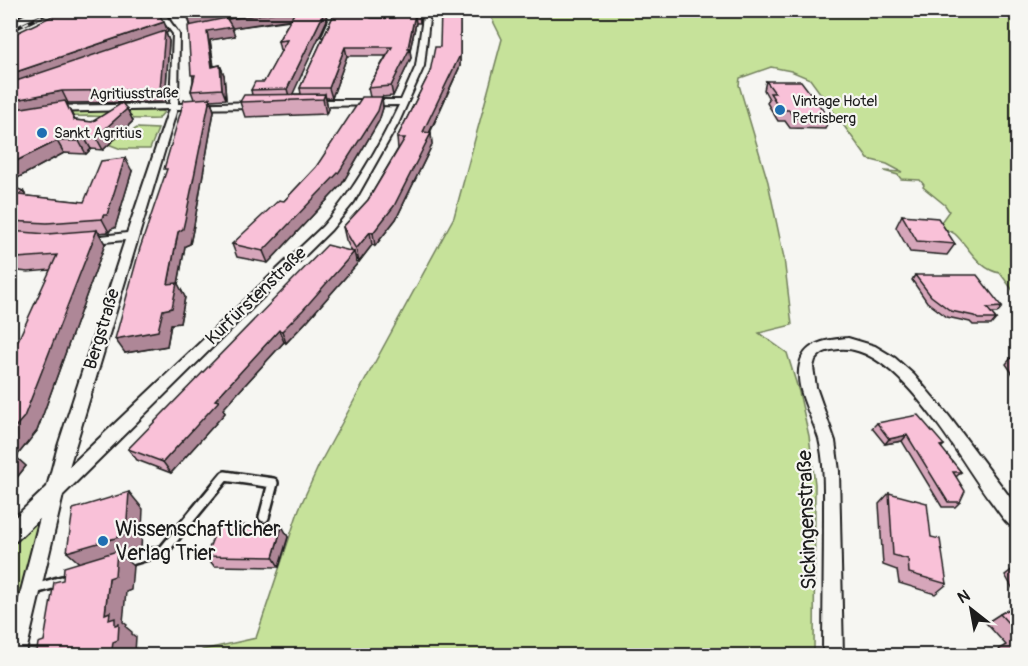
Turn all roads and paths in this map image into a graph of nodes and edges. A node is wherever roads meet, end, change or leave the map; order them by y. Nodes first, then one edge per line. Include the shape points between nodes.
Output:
1 (158, 10) edge
2 (327, 10) edge
3 (427, 10) edge
4 (323, 42) edge
5 (403, 102) junction
6 (299, 103) edge
7 (267, 104) edge
8 (174, 107) junction
9 (37, 112) edge
10 (130, 236) junction
11 (74, 241) edge
12 (55, 491) junction
13 (264, 517) dead end
14 (1017, 522) edge
15 (10, 535) edge
16 (109, 567) edge
17 (76, 577) edge
18 (30, 591) junction
19 (15, 627) edge
20 (15, 656) edge
21 (833, 656) edge

1 - 8 street, Bergstraße via 175,34
2 - 4 street via 332,20
3 - 5 street, Kurfürstenstraße via 420,66
5 - 6 street
5 - 12 street, Kurfürstenstraße via 365,177 327,228
7 - 8 street, Agritiusstraße
8 - 9 street, Agritiusstraße
8 - 10 street, Bergstraße
10 - 11 street
10 - 12 street, Bergstraße
12 - 15 street, Kurfürstenstraße
12 - 18 street, Bergstraße
13 - 16 lane via 273,483 225,476 164,550
14 - 21 street, Sickingenstraße via 920,391 899,369 857,346 832,344 812,353 806,366 808,383 830,450
17 - 18 lane
18 - 19 street, Bergstraße
19 - 20 street, Bergstraße

